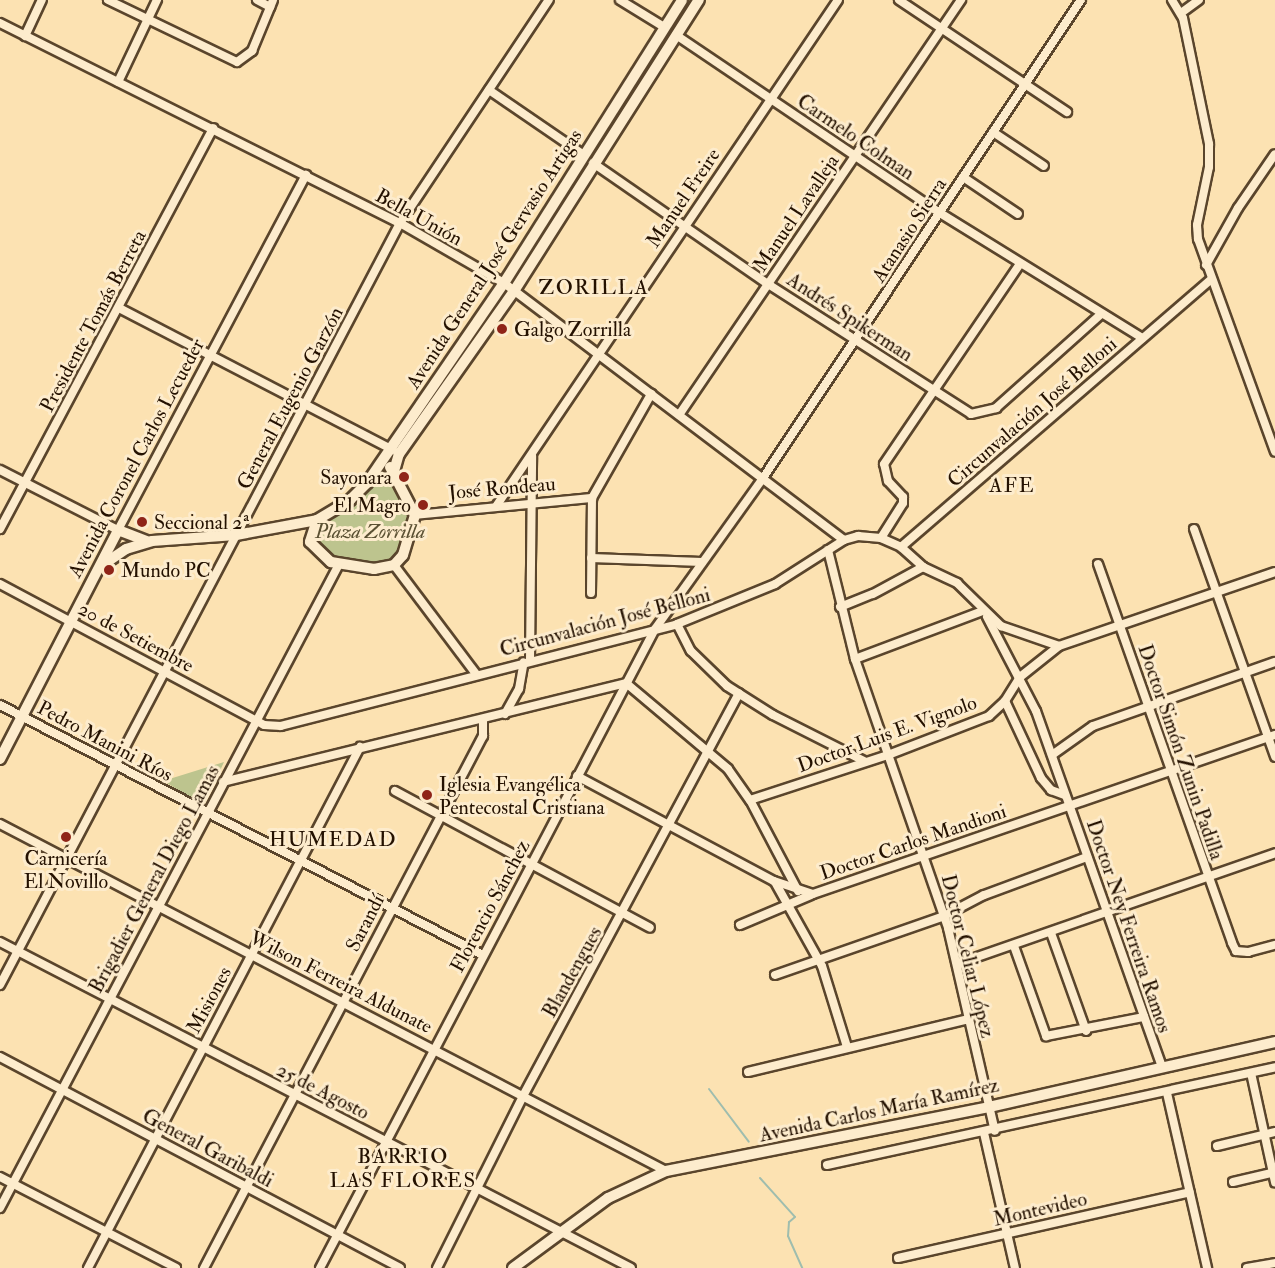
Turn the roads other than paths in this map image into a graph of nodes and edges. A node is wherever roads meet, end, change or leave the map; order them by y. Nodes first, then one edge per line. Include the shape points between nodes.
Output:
1 (42, 0) edge
2 (108, 0) edge
3 (157, 0) edge
4 (256, 0) edge
5 (549, 0) edge
6 (620, 0) edge
7 (682, 0) edge
8 (699, 0) edge
9 (838, 0) edge
10 (899, 0) edge
11 (961, 0) edge
12 (1081, 0) edge
13 (1172, 0) edge
14 (1199, 0) edge
15 (272, 3) edge
16 (1181, 13) junction
17 (147, 20) junction
18 (0, 23) edge
19 (664, 27) junction
20 (942, 29) junction
21 (676, 35) junction
22 (25, 36) junction
23 (118, 82) junction
24 (1025, 84) junction
25 (489, 90) junction
26 (769, 99) junction
27 (1067, 112) dead end
28 (213, 128) junction
29 (993, 132) junction
30 (1275, 154) edge
31 (584, 155) junction
32 (855, 157) junction
33 (593, 164) junction
34 (1044, 166) dead end
35 (306, 175) junction
36 (963, 177) junction
37 (940, 213) junction
38 (1018, 214) dead end
39 (400, 224) junction
40 (685, 225) junction
41 (1205, 261) junction
42 (1020, 264) junction
43 (1211, 279) junction
44 (504, 283) junction
45 (768, 284) junction
46 (514, 291) junction
47 (120, 308) junction
48 (1101, 314) junction
49 (1142, 338) junction
50 (856, 341) junction
51 (599, 353) junction
52 (210, 357) junction
53 (934, 390) junction
54 (651, 394) junction
55 (306, 405) junction
56 (680, 415) junction
57 (395, 451) junction
58 (1275, 452) edge
59 (532, 454) junction
60 (379, 466) junction
61 (0, 470) edge
62 (394, 471) junction
63 (763, 478) junction
64 (25, 483) junction
65 (592, 498) junction
66 (532, 503) junction
67 (497, 505) junction
68 (415, 515) junction
69 (316, 520) junction
70 (286, 528) junction
71 (0, 529) edge
72 (1194, 529) dead end
73 (118, 530) junction
74 (236, 535) junction
75 (881, 538) junction
76 (844, 540) junction
77 (152, 541) junction
78 (310, 542) junction
79 (901, 547) junction
80 (828, 550) junction
81 (591, 558) junction
82 (702, 562) junction
83 (1098, 564) dead end
84 (394, 565) junction
85 (101, 566) junction
86 (338, 566) junction
87 (923, 567) junction
88 (1275, 572) edge
89 (0, 584) edge
90 (1218, 592) junction
91 (591, 593) dead end
92 (840, 607) junction
93 (985, 614) junction
94 (71, 621) junction
95 (677, 624) junction
96 (1120, 627) junction
97 (655, 629) junction
98 (1059, 646) junction
99 (855, 659) junction
100 (527, 661) junction
101 (1275, 662) edge
102 (165, 670) junction
103 (1245, 672) junction
104 (476, 674) junction
105 (1020, 677) junction
106 (627, 683) junction
107 (739, 693) junction
108 (1005, 701) junction
109 (0, 705) edge
110 (1147, 707) junction
111 (505, 714) junction
112 (21, 716) junction
113 (255, 720) junction
114 (483, 721) junction
115 (1271, 736) edge
116 (360, 747) junction
117 (707, 753) junction
118 (888, 755) junction
119 (1052, 756) junction
120 (1275, 757) edge
121 (0, 759) edge
122 (864, 761) junction
123 (115, 764) junction
124 (1169, 771) junction
125 (577, 776) junction
126 (223, 782) junction
127 (395, 791) dead end
128 (1065, 795) junction
129 (750, 800) junction
130 (1070, 806) junction
131 (207, 812) junction
132 (439, 816) junction
133 (0, 824) edge
134 (670, 826) junction
135 (1275, 853) edge
136 (925, 856) junction
137 (1087, 857) junction
138 (67, 858) junction
139 (301, 860) junction
140 (530, 866) junction
141 (1208, 877) junction
142 (774, 881) junction
143 (798, 891) junction
144 (813, 894) junction
145 (159, 904) junction
146 (788, 904) junction
147 (391, 908) junction
148 (1108, 912) junction
149 (623, 914) junction
150 (944, 916) junction
151 (740, 925) dead end
152 (650, 928) dead end
153 (1051, 933) junction
154 (0, 942) edge
155 (1275, 945) edge
156 (1014, 946) junction
157 (18, 951) junction
158 (252, 954) junction
159 (483, 955) junction
160 (819, 961) junction
161 (957, 964) junction
162 (775, 975) dead end
163 (0, 985) edge
164 (110, 999) junction
165 (342, 1001) junction
166 (1144, 1017) junction
167 (968, 1019) junction
168 (1086, 1031) junction
169 (1275, 1042) edge
170 (203, 1047) junction
171 (847, 1047) junction
172 (434, 1048) junction
173 (0, 1057) edge
174 (1275, 1067) edge
175 (1162, 1068) junction
176 (748, 1072) dead end
177 (1251, 1073) junction
178 (62, 1090) junction
179 (1167, 1093) junction
180 (296, 1096) junction
181 (524, 1096) junction
182 (989, 1107) junction
183 (994, 1131) junction
184 (1275, 1132) edge
185 (984, 1133) junction
186 (1264, 1135) junction
187 (155, 1139) junction
188 (386, 1142) junction
189 (1217, 1146) dead end
190 (827, 1165) dead end
191 (666, 1171) junction
192 (1274, 1172) edge
193 (0, 1177) edge
194 (1233, 1182) dead end
195 (1275, 1182) edge
196 (13, 1184) junction
197 (246, 1187) junction
198 (477, 1189) junction
199 (1190, 1192) junction
200 (0, 1208) edge
201 (106, 1232) junction
202 (563, 1232) junction
203 (1007, 1233) junction
204 (338, 1236) junction
205 (898, 1258) dead end
206 (1275, 1263) edge
207 (88, 1268) edge
208 (176, 1268) edge
209 (204, 1268) edge
210 (320, 1268) edge
211 (400, 1268) edge
212 (437, 1268) edge
213 (513, 1268) edge
214 (631, 1268) edge
215 (1015, 1268) edge
216 (1207, 1268) edge
217 (1247, 1268) edge

1 - 22 street
2 - 17 street
3 - 17 street
4 - 15 street
5 - 25 street, General Eugenio Garzón
6 - 19 street
7 - 19 main road, Avenida General José Gervasio Artigas
8 - 21 main road, Avenida General José Gervasio Artigas
9 - 26 street, Manuel Freire
10 - 20 street
11 - 20 street, Manuel Lavalleja
12 - 24 street, Atanasio Sierra
13 - 16 street
14 - 16 street
15 - 17 street via 252,51 237,62
16 - 41 street via 1209,144 1209,167 1197,225
17 - 23 street
18 - 22 street, Bella Unión
19 - 31 main road, Avenida General José Gervasio Artigas
20 - 24 street
20 - 32 street, Manuel Lavalleja
21 - 26 street, Carmelo Colman
21 - 33 main road, Avenida General José Gervasio Artigas
22 - 23 street, Bella Unión
23 - 28 street, Bella Unión
24 - 27 street
24 - 29 street, Atanasio Sierra
25 - 31 street
25 - 39 street, General Eugenio Garzón
26 - 32 street, Carmelo Colman
26 - 40 street, Manuel Freire
28 - 35 street, Bella Unión
28 - 47 street, Presidente Tomás Berreta
29 - 34 street
29 - 36 street, Atanasio Sierra
30 - 41 street
31 - 44 main road, Avenida General José Gervasio Artigas
32 - 37 street, Carmelo Colman
32 - 45 street, Manuel Lavalleja
33 - 40 street, Andrés Spikerman
33 - 46 main road, Avenida General José Gervasio Artigas
35 - 39 street, Bella Unión
35 - 52 street, Avenida Coronel Carlos Lecueder
36 - 37 street, Atanasio Sierra
36 - 38 street
37 - 42 street, Carmelo Colman
37 - 50 street, Atanasio Sierra
39 - 44 street, Bella Unión
39 - 55 street, General Eugenio Garzón
40 - 45 street, Andrés Spikerman
40 - 51 street, Manuel Freire
41 - 43 street
42 - 48 street, Carmelo Colman
42 - 53 street
43 - 49 street, Circunvalación José Belloni
43 - 58 street
44 - 46 street, Bella Unión
44 - 57 main road, Avenida General José Gervasio Artigas
45 - 50 street, Andrés Spikerman
45 - 56 street, Manuel Lavalleja
46 - 51 street, Bella Unión
46 - 57 main road, Avenida General José Gervasio Artigas
47 - 52 street
47 - 64 street, Presidente Tomás Berreta
48 - 49 street, Carmelo Colman
48 - 53 street, Andrés Spikerman via 996,408 971,414
49 - 79 street, Circunvalación José Belloni
50 - 53 street, Andrés Spikerman
50 - 63 street, Atanasio Sierra
51 - 54 street, Bella Unión
51 - 59 street, Manuel Freire
52 - 55 street
52 - 73 street, Avenida Coronel Carlos Lecueder
53 - 75 street via 884,464 888,481 903,497 903,503
54 - 56 street, Bella Unión
54 - 65 street
55 - 57 street
55 - 74 street, General Eugenio Garzón
56 - 63 street, Bella Unión
57 - 60 main road, Avenida General José Gervasio Artigas
57 - 62 main road, Avenida General José Gervasio Artigas
59 - 66 street
59 - 67 street, Manuel Freire
60 - 62 main road via 387,465
60 - 69 main road, Avenida General José Gervasio Artigas via 350,500
61 - 64 street
62 - 68 main road
63 - 76 street, Bella Unión
63 - 82 street, Florencio Sánchez
64 - 71 street, Presidente Tomás Berreta
64 - 73 street
65 - 66 street, José Rondeau
65 - 81 street
66 - 67 street, José Rondeau
66 - 100 street
67 - 68 street, José Rondeau
68 - 84 main road via 403,555
69 - 70 main road
69 - 78 main road
70 - 74 main road
70 - 78 main road
72 - 90 street
73 - 77 main road
73 - 85 main road, Avenida Coronel Carlos Lecueder
74 - 77 main road
74 - 102 street, General Eugenio Garzón
75 - 76 street, Circunvalación José Belloni via 858,536
75 - 79 street, Circunvalación José Belloni
76 - 80 street, Circunvalación José Belloni
77 - 85 main road via 126,549
78 - 86 main road
79 - 87 street
80 - 92 street, Doctor Celiar López
80 - 95 street, Circunvalación José Belloni via 775,584
81 - 82 street
81 - 91 street
82 - 97 street, Florencio Sánchez
83 - 96 street, Doctor Simón Zunin Padilla
84 - 86 main road via 374,569
84 - 104 street
85 - 94 main road, Avenida Coronel Carlos Lecueder
86 - 113 street, Brigadier General Diego Lamas
87 - 92 street
87 - 93 street via 957,583
88 - 90 street, Doctor Luis E. Vignolo
89 - 94 street, 20 de Setiembre
90 - 96 street, Doctor Luis E. Vignolo
90 - 103 street
92 - 99 street, Doctor Celiar López
93 - 98 street via 1013,632
93 - 99 street
93 - 105 street, Doctor Ney Ferreira Ramos
94 - 102 street, 20 de Setiembre
94 - 112 main road, Avenida Coronel Carlos Lecueder
95 - 97 street, Circunvalación José Belloni
95 - 107 street via 703,665
96 - 98 street, Doctor Luis E. Vignolo
96 - 110 street, Doctor Simón Zunin Padilla
97 - 100 street, Circunvalación José Belloni
97 - 106 street, Florencio Sánchez
98 - 105 street, Doctor Luis E. Vignolo
99 - 118 street, Doctor Celiar López
100 - 104 street, Circunvalación José Belloni
100 - 111 street via 519,689
101 - 103 street
102 - 113 street, 20 de Setiembre
102 - 123 street, General Eugenio Garzón
103 - 110 street
103 - 115 street
104 - 113 street, Circunvalación José Belloni via 281,726
105 - 108 street, Doctor Luis E. Vignolo
105 - 119 street, Doctor Ney Ferreira Ramos
106 - 111 street
106 - 117 street
106 - 125 street, Florencio Sánchez
107 - 117 street, Blandengues
107 - 122 street
108 - 118 street, Doctor Luis E. Vignolo via 989,716
108 - 128 street via 1041,778 1051,790
109 - 112 street, Pedro Manini Ríos
110 - 119 street via 1093,726
110 - 124 street, Doctor Simón Zunin Padilla
111 - 114 street
112 - 121 main road, Avenida Coronel Carlos Lecueder
112 - 123 street, Pedro Manini Ríos
113 - 126 street, Brigadier General Diego Lamas
114 - 116 street
114 - 132 street, Sarandí via 483,736
115 - 120 street
115 - 124 street, Doctor Carlos Mandioni
116 - 126 street
116 - 139 street, Misiones
117 - 129 street via 738,780
117 - 134 street, Blandengues
118 - 122 street, Doctor Luis E. Vignolo
118 - 136 street, Doctor Celiar López
119 - 128 street, Doctor Ney Ferreira Ramos
122 - 129 street, Doctor Luis E. Vignolo
123 - 131 street, Pedro Manini Ríos
123 - 138 street, General Eugenio Garzón
124 - 130 street, Doctor Carlos Mandioni
124 - 141 street, Doctor Simón Zunin Padilla
125 - 134 street, Doctor Carlos Mandioni
125 - 140 street, Florencio Sánchez
126 - 131 street, Brigadier General Diego Lamas
127 - 132 street
128 - 130 street, Doctor Ney Ferreira Ramos
129 - 143 street
130 - 136 street, Doctor Carlos Mandioni
130 - 137 street, Doctor Ney Ferreira Ramos
131 - 139 street, Pedro Manini Ríos
131 - 145 street, Brigadier General Diego Lamas
132 - 140 street
132 - 147 street, Sarandí
133 - 138 street, Wilson Ferreira Aldunate
134 - 142 street, Doctor Carlos Mandioni
134 - 149 street, Blandengues
135 - 141 street
136 - 144 street, Doctor Carlos Mandioni
136 - 150 street, Doctor Celiar López
137 - 148 street, Doctor Ney Ferreira Ramos
137 - 150 street via 984,895
138 - 145 street, Wilson Ferreira Aldunate
138 - 157 street, General Eugenio Garzón
139 - 147 street, Pedro Manini Ríos
139 - 158 street, Misiones
140 - 149 street
140 - 159 street, Florencio Sánchez
141 - 148 street
141 - 155 street, Doctor Simón Zunin Padilla via 1236,951
142 - 143 street, Doctor Carlos Mandioni
142 - 146 street
143 - 144 street, Doctor Carlos Mandioni
144 - 146 street
145 - 158 street, Wilson Ferreira Aldunate
145 - 164 street, Brigadier General Diego Lamas
146 - 151 street
146 - 160 street
147 - 159 street, Pedro Manini Ríos
147 - 165 street, Sarandí
148 - 153 street
148 - 166 street, Doctor Ney Ferreira Ramos
149 - 152 street
149 - 181 street, Blandengues
150 - 160 street
150 - 161 street, Doctor Celiar López
153 - 156 street
153 - 168 street
154 - 157 street, 25 de Agosto
156 - 161 street
156 - 168 street via 1046,1036
157 - 163 street, General Eugenio Garzón
157 - 164 street, 25 de Agosto
158 - 165 street, Wilson Ferreira Aldunate
158 - 170 street, Misiones
159 - 172 street, Florencio Sánchez
160 - 162 street
160 - 171 street
161 - 167 street, Doctor Celiar López
164 - 170 street, 25 de Agosto
164 - 178 street, Brigadier General Diego Lamas
165 - 172 street, Wilson Ferreira Aldunate
165 - 180 street, Sarandí
166 - 168 street
166 - 175 street, Doctor Ney Ferreira Ramos
167 - 171 street
167 - 182 street, Doctor Celiar López
169 - 175 main road, Avenida Carlos María Ramírez
170 - 180 street, 25 de Agosto
170 - 187 street, Misiones
171 - 176 street
172 - 181 street, Wilson Ferreira Aldunate
172 - 188 street, Florencio Sánchez
173 - 178 street, General Garibaldi
174 - 177 street
175 - 182 main road, Avenida Carlos María Ramírez
177 - 179 street
177 - 186 street
178 - 187 street, General Garibaldi
178 - 196 street, Brigadier General Diego Lamas
179 - 183 street
179 - 199 street
180 - 188 street, 25 de Agosto
180 - 197 street, Sarandí
181 - 191 street, Wilson Ferreira Aldunate
181 - 198 street, Blandengues
182 - 183 street, Doctor Celiar López
182 - 191 main road, Avenida Carlos María Ramírez
183 - 185 street
184 - 186 street
185 - 190 street
185 - 203 street
186 - 189 street
186 - 192 street
187 - 197 street, General Garibaldi
187 - 201 street, Misiones
188 - 198 street, 25 de Agosto
188 - 204 street, Florencio Sánchez
191 - 202 main road, Avenida Carlos María Ramírez via 608,1198
192 - 194 street
192 - 195 street
193 - 196 street
196 - 200 street, Brigadier General Diego Lamas
196 - 201 street
197 - 204 street, General Garibaldi
197 - 209 street, Sarandí
198 - 202 street, 25 de Agosto
198 - 212 street, Blandengues
199 - 203 street, Montevideo
199 - 216 street
201 - 207 street, Misiones
201 - 208 street
202 - 213 main road, Avenida Carlos María Ramírez
202 - 214 street, 25 de Agosto
203 - 205 street, Montevideo
203 - 215 street
204 - 210 street, Florencio Sánchez
204 - 211 street, General Garibaldi
206 - 217 street

